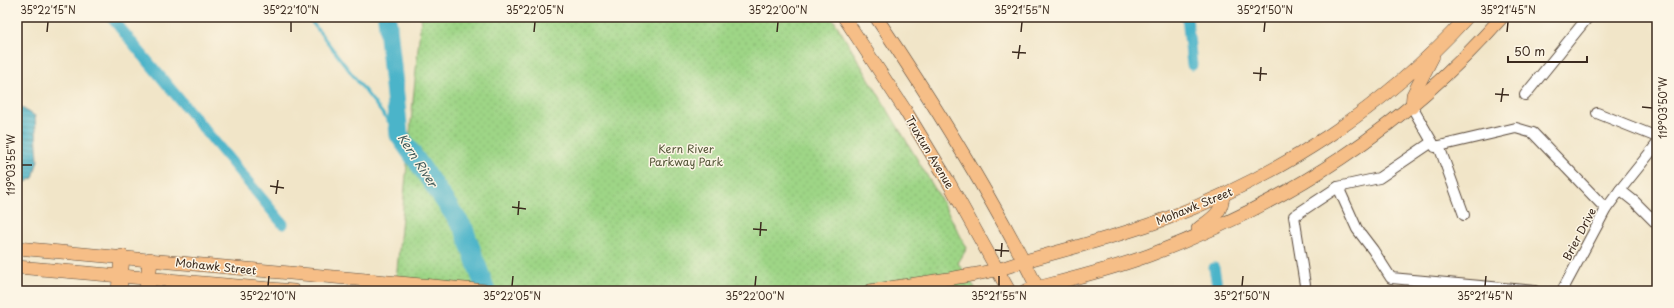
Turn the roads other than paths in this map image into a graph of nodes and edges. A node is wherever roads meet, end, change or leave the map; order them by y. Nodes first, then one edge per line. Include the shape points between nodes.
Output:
1 (844, 17) edge
2 (876, 17) edge
3 (1467, 17) edge
4 (1502, 17) edge
5 (1588, 17) edge
6 (1438, 47) junction
7 (1525, 95) dead end
8 (1412, 107) junction
9 (1598, 113) dead end
10 (1657, 137) edge
11 (1436, 144) junction
12 (1657, 144) edge
13 (1338, 187) junction
14 (1620, 190) junction
15 (1223, 195) junction
16 (1606, 209) junction
17 (1464, 215) dead end
18 (1657, 224) edge
19 (1182, 241) junction
20 (17, 248) edge
21 (122, 257) junction
22 (150, 260) junction
23 (1022, 262) junction
24 (17, 267) edge
25 (997, 270) junction
26 (120, 275) junction
27 (148, 284) edge
28 (1034, 290) edge
29 (119, 291) edge
30 (294, 291) edge
31 (488, 291) edge
32 (870, 291) edge
33 (1009, 291) edge
34 (1306, 291) edge
35 (1535, 291) edge
36 (1562, 291) edge

1 - 25 main road, Truxtun Avenue via 917,129
2 - 23 main road via 971,167
3 - 6 main road, Mohawk Street
4 - 8 main road via 1454,68
5 - 7 street
6 - 8 main road via 1413,94
6 - 15 main road, Mohawk Street via 1397,84 1330,135 1273,170
8 - 11 street
8 - 19 main road via 1374,137 1312,178 1248,212
9 - 10 street
11 - 13 street via 1378,178
11 - 16 street via 1516,128 1533,133
11 - 17 street
12 - 14 street, Brier Drive
13 - 34 street via 1294,216
13 - 35 street via 1357,229 1392,278
14 - 16 street, Brier Drive
14 - 18 street
15 - 19 main road via 1222,207 1216,215
15 - 23 main road, Mohawk Street via 1166,219 1084,246
16 - 36 street, Brier Drive
19 - 28 main road via 1143,257
20 - 21 main road, Mohawk Street
21 - 22 main road, Mohawk Street
21 - 26 highway
22 - 27 highway
22 - 31 main road, Mohawk Street
23 - 25 main road, Mohawk Street
23 - 28 main road
24 - 26 main road, Mohawk Street
25 - 32 main road, Mohawk Street
25 - 33 main road, Truxtun Avenue
26 - 27 main road, Mohawk Street
26 - 29 highway
27 - 30 main road, Mohawk Street

